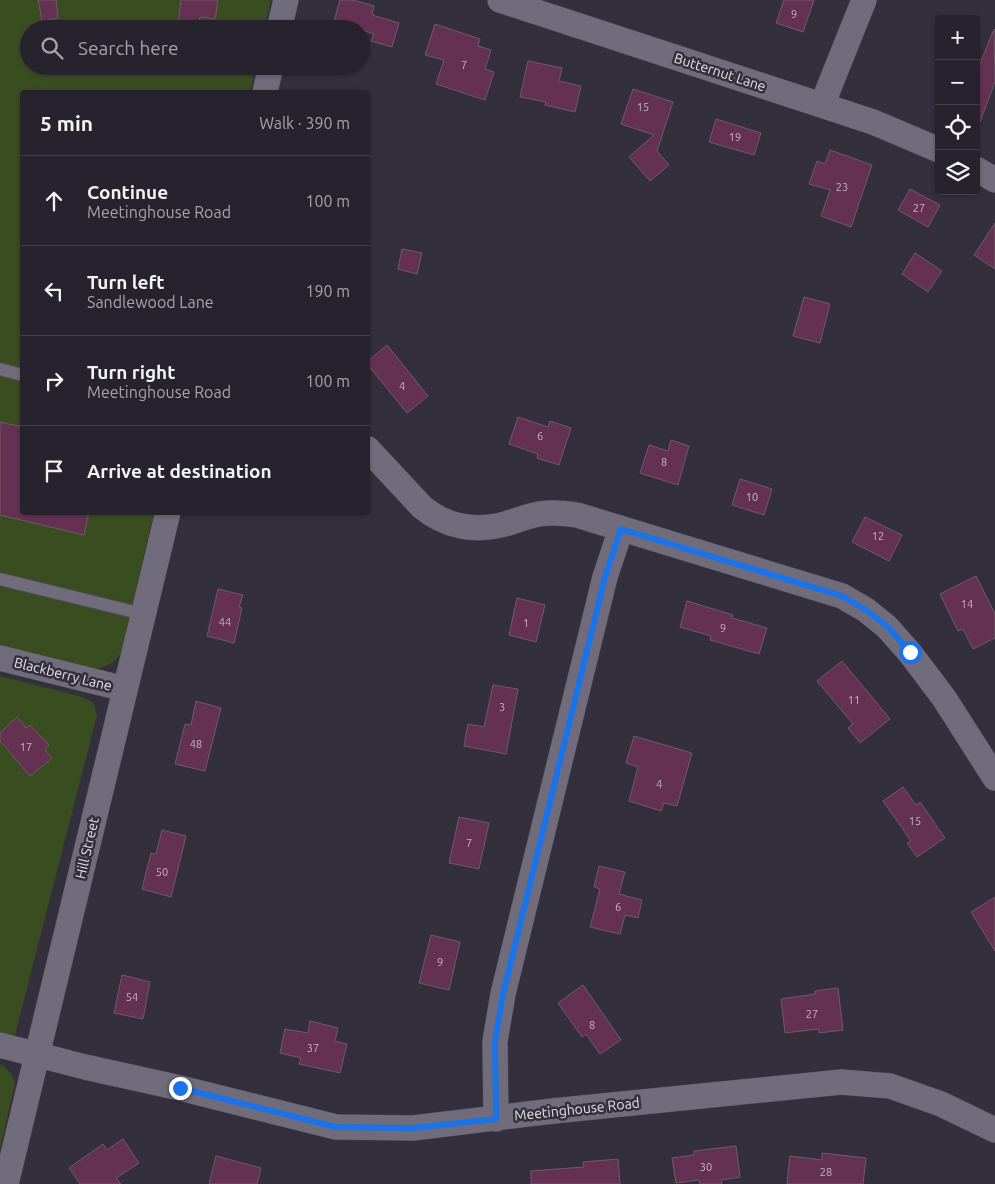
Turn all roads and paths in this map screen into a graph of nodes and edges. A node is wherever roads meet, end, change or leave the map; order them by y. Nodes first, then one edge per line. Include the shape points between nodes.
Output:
1 (286, 0) edge
2 (500, 0) edge
3 (864, 0) edge
4 (281, 20) edge
5 (269, 75) edge
6 (265, 90) edge
7 (822, 105) junction
8 (935, 148) edge
9 (980, 171) edge
10 (995, 180) edge
11 (0, 369) edge
12 (20, 374) edge
13 (370, 451) edge
14 (167, 515) edge
15 (621, 529) junction
16 (0, 579) edge
17 (143, 614) junction
18 (0, 658) edge
19 (126, 689) junction
20 (995, 778) edge
21 (0, 1045) edge
22 (38, 1054) junction
23 (496, 1119) junction
24 (995, 1130) edge
25 (6, 1184) edge

1 - 4 street
2 - 7 street, Butternut Lane
3 - 7 street
5 - 6 street
7 - 8 street, Butternut Lane
9 - 10 street
11 - 12 lane
13 - 15 street via 422,507 456,525 490,527 556,512
14 - 17 street, Hill Street
15 - 20 street via 824,590 866,610 888,627 910,652
15 - 23 street via 605,577 503,994 495,1041
16 - 17 lane
17 - 19 street, Hill Street
18 - 19 street, Blackberry Lane
19 - 22 street, Hill Street
21 - 22 street, Meetinghouse Road
22 - 23 street, Meetinghouse Road via 336,1127 413,1128
22 - 25 street, Hill Street
23 - 24 street, Meetinghouse Road via 841,1082 890,1086 941,1104

